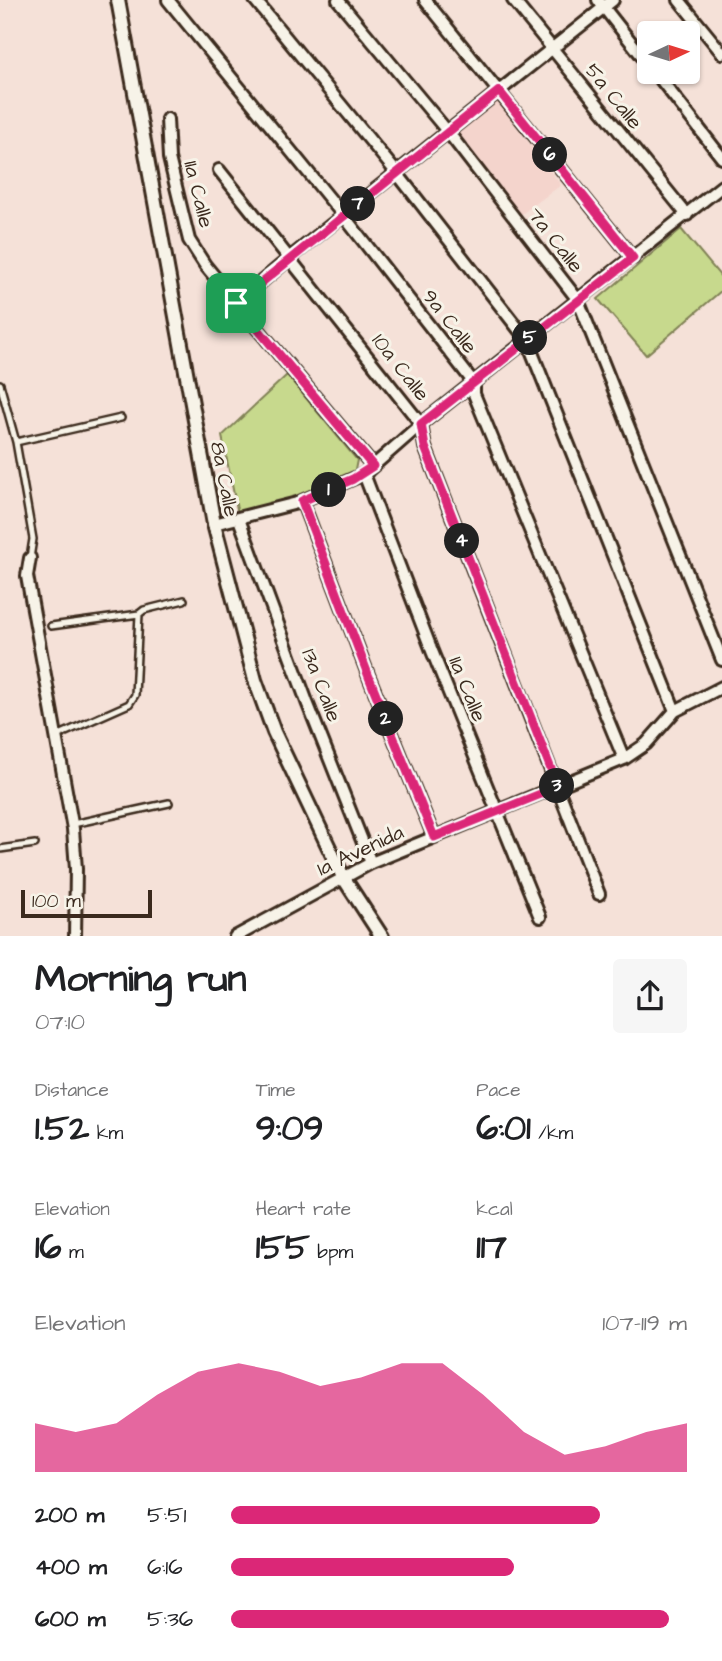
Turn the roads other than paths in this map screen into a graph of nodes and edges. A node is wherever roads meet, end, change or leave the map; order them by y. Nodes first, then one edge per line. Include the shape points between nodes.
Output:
1 (118, 0) edge
2 (168, 0) edge
3 (255, 0) edge
4 (338, 0) edge
5 (425, 0) edge
6 (513, 0) edge
7 (679, 0) edge
8 (605, 2) edge
9 (637, 48) edge
10 (552, 50) junction
11 (722, 52) edge
12 (663, 84) edge
13 (499, 91) junction
14 (167, 119) dead end
15 (448, 132) junction
16 (722, 158) edge
17 (219, 170) dead end
18 (396, 172) junction
19 (722, 186) edge
20 (343, 215) junction
21 (687, 215) junction
22 (291, 257) junction
23 (633, 258) junction
24 (578, 300) junction
25 (236, 303) junction
26 (527, 340) junction
27 (474, 383) junction
28 (0, 384) edge
29 (121, 418) dead end
30 (421, 424) junction
31 (16, 442) junction
32 (373, 466) junction
33 (364, 474) junction
34 (302, 501) junction
35 (239, 519) junction
36 (214, 524) junction
37 (30, 558) joint
38 (184, 600) dead end
39 (139, 614) junction
40 (51, 626) dead end
41 (722, 660) edge
42 (722, 687) edge
43 (675, 711) junction
44 (57, 736) junction
45 (624, 760) junction
46 (558, 787) junction
47 (169, 803) dead end
48 (498, 813) junction
49 (72, 824) junction
50 (434, 837) junction
51 (35, 844) dead end
52 (0, 849) edge
53 (371, 863) junction
54 (343, 877) junction
55 (599, 894) dead end
56 (540, 917) dead end
57 (241, 935) edge
58 (75, 936) edge
59 (382, 936) edge

1 - 36 street, 8a Calle
2 - 20 street, 9a Calle
3 - 18 street
4 - 15 street, 7a Calle
5 - 13 street
6 - 10 street, 5a Calle
7 - 11 street
8 - 9 street
8 - 10 street
10 - 13 street
10 - 21 street, 5a Calle
12 - 16 street
13 - 15 street
13 - 23 street
14 - 25 street, 11a Calle via 169,158 189,240
15 - 18 street
15 - 24 street, 7a Calle
17 - 22 street, 10a Calle
18 - 20 street
18 - 26 street
19 - 21 street
20 - 22 street
20 - 27 street, 9a Calle
21 - 23 street
22 - 25 street
22 - 30 street, 10a Calle
23 - 24 street
24 - 26 street
24 - 41 street, 7a Calle
25 - 32 street, 11a Calle
26 - 27 street
26 - 43 street
27 - 30 street
27 - 45 street, 9a Calle via 474,394
28 - 31 lane
29 - 31 lane
30 - 32 street
30 - 46 street, 10a Calle via 425,447
31 - 37 lane via 33,539
32 - 33 street
33 - 34 street
33 - 48 street, 11a Calle
34 - 35 street
34 - 50 street
35 - 36 street
35 - 53 street, 13a Calle
36 - 54 street, 8a Calle via 255,680 274,732
37 - 44 street via 27,576
38 - 39 lane
39 - 40 lane
39 - 44 lane via 135,695 129,704
42 - 43 street, 1a Avenida
43 - 45 street, 1a Avenida via 646,744
44 - 49 street
45 - 46 street, 1a Avenida
46 - 48 street, 1a Avenida
46 - 55 street, 10a Calle
47 - 49 lane
48 - 50 street, 1a Avenida
48 - 56 street, 11a Calle
49 - 58 street
50 - 53 street, 1a Avenida
51 - 52 lane
53 - 54 street, 1a Avenida
54 - 57 street, 1a Avenida
54 - 59 street, 8a Calle

